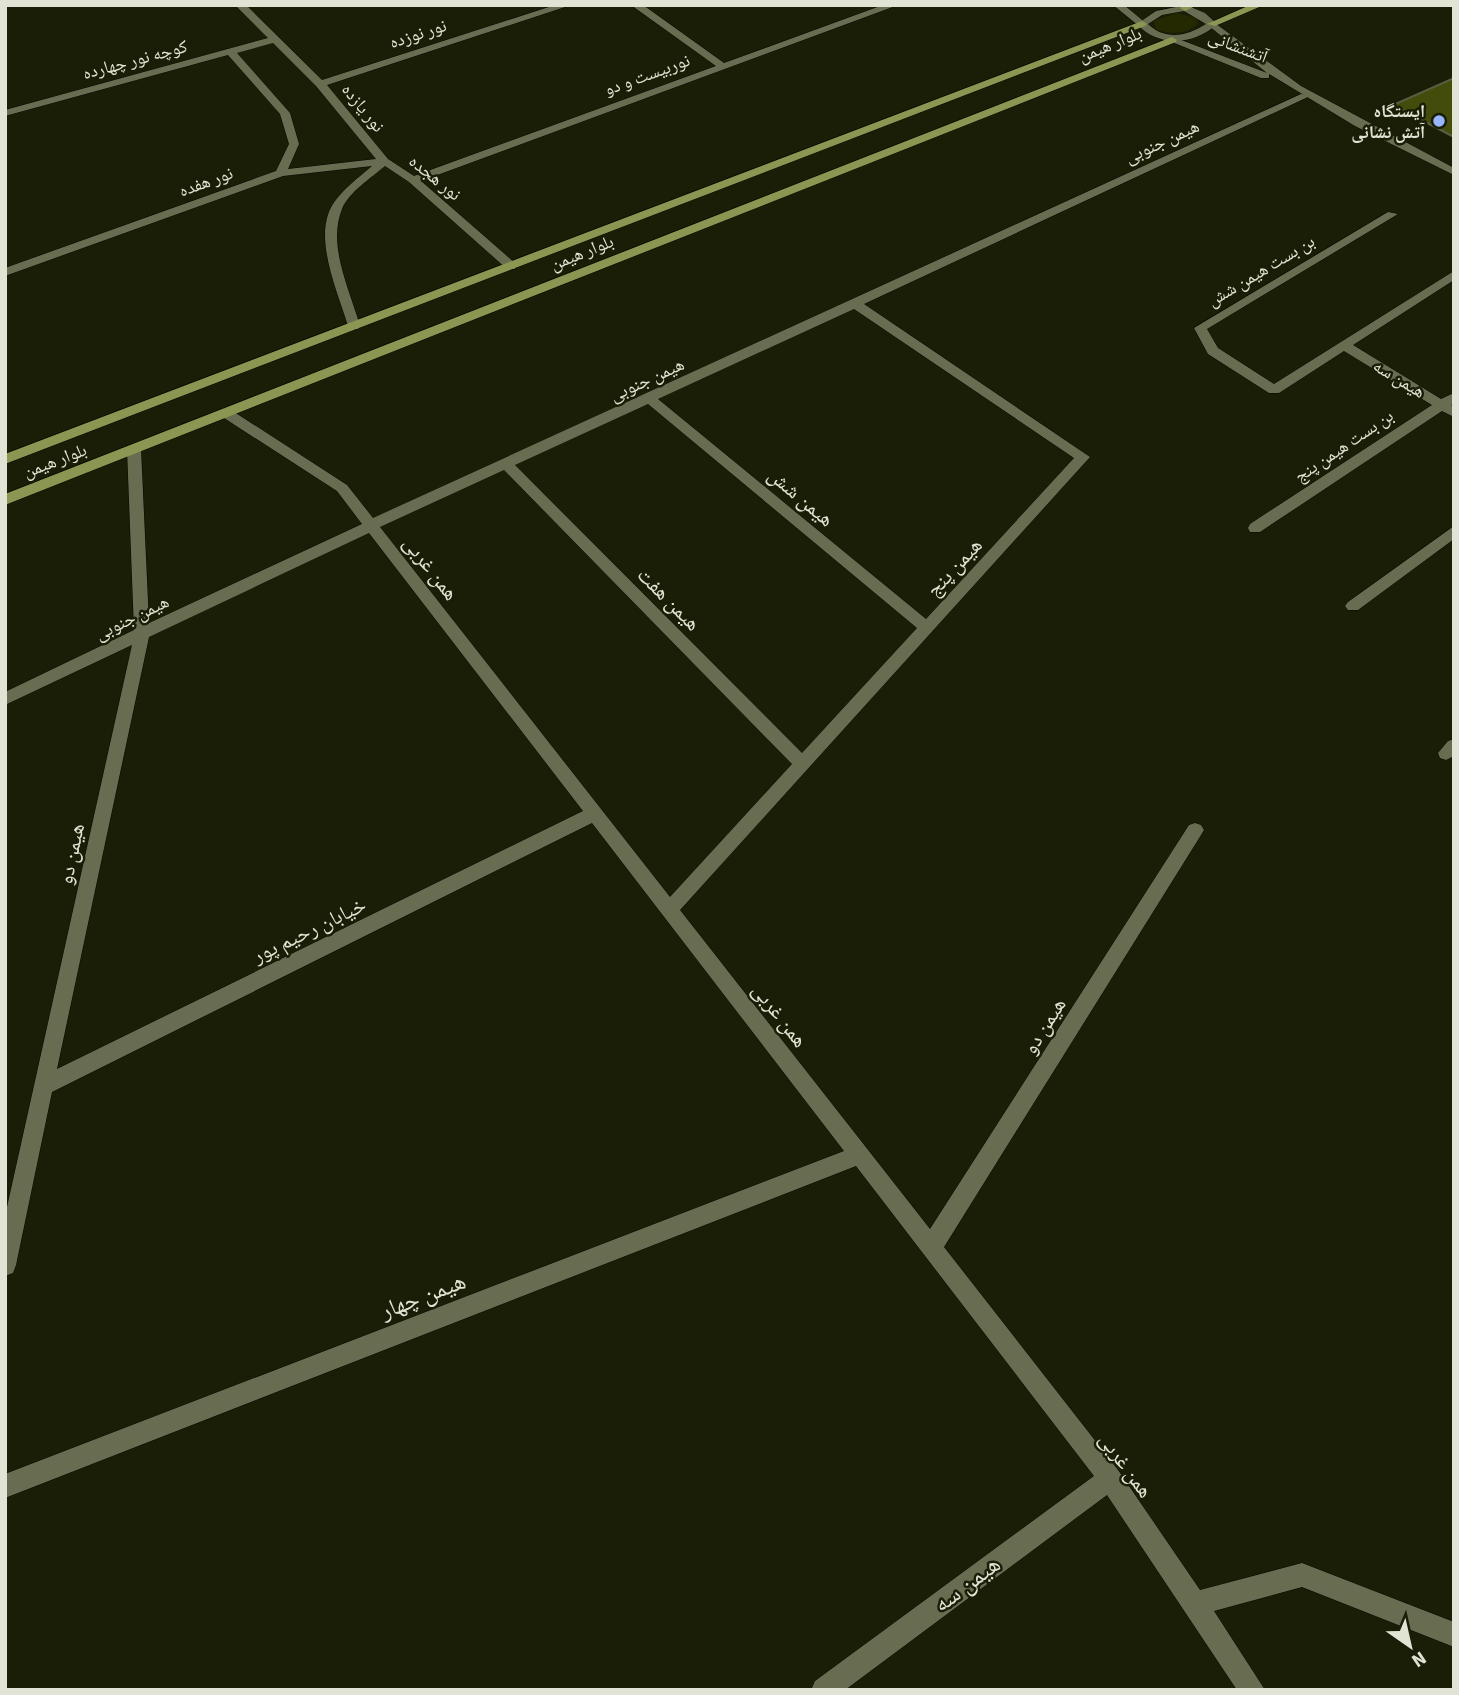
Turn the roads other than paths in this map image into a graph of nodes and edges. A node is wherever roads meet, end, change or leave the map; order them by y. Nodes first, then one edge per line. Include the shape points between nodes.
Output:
1 (240, 5) edge
2 (566, 5) edge
3 (636, 5) edge
4 (893, 5) edge
5 (1118, 5) edge
6 (1259, 5) edge
7 (1185, 6) edge
8 (1142, 24) junction
9 (1212, 24) junction
10 (275, 39) junction
11 (1172, 40) junction
12 (231, 52) junction
13 (722, 66) junction
14 (320, 84) junction
15 (1290, 87) junction
16 (1305, 96) junction
17 (5, 113) edge
18 (384, 161) junction
19 (1454, 172) edge
20 (281, 173) junction
21 (413, 180) junction
22 (1392, 214) dead end
23 (511, 266) junction
24 (5, 272) edge
25 (1454, 275) edge
26 (854, 303) junction
27 (354, 326) junction
28 (1343, 345) junction
29 (1454, 397) edge
30 (649, 398) junction
31 (1447, 409) edge
32 (226, 413) junction
33 (134, 449) junction
34 (5, 459) edge
35 (506, 464) junction
36 (5, 500) edge
37 (370, 526) junction
38 (1255, 528) dead end
39 (1454, 531) edge
40 (1353, 606) dead end
41 (927, 628) junction
42 (142, 633) junction
43 (5, 699) edge
44 (803, 764) junction
45 (594, 814) junction
46 (1195, 830) dead end
47 (669, 910) junction
48 (44, 1086) junction
49 (859, 1155) junction
50 (931, 1247) junction
51 (5, 1265) edge
52 (1110, 1478) junction
53 (5, 1486) edge
54 (1195, 1604) junction
55 (1454, 1635) edge
56 (824, 1690) edge
57 (1252, 1690) edge

1 - 10 street, نور یازده
2 - 14 street, نور نوزده
3 - 13 street
4 - 13 street, نوربیست و دو
5 - 8 street, آتشنشانی
6 - 9 main road
7 - 8 street via 1159,13
7 - 9 street, آتشنشانی
8 - 11 street, آتشنشانی via 1153,34
8 - 23 main road, بلوار هیمن
9 - 11 street via 1189,37
9 - 15 street, آتشنشانی
10 - 12 street, کوچه نور چهارده
10 - 14 street, نور یازده
11 - 15 street, آتشنشانی
11 - 32 main road, بلوار هیمن
12 - 17 street, کوچه نور چهارده
12 - 20 street via 285,113 294,144
13 - 21 street, نوربیست و دو
14 - 18 street, نور یازده
15 - 16 street, آتشنشانی
16 - 19 street, آتشنشانی
16 - 26 street, هیمن جنوبی
18 - 20 street, نور یازده
18 - 21 street, نور هجده
18 - 27 street, نور هجده via 337,207 329,240
20 - 24 street, نور هفده
21 - 23 street, نور هجده
22 - 28 street, بن بست هیمن شش via 1200,328 1213,351 1275,390
23 - 27 main road, بلوار هیمن
25 - 28 street, بن بست هیمن شش
26 - 30 street, هیمن جنوبی
26 - 41 street, هیمن پنج via 1083,457
27 - 34 main road, بلوار هیمن
28 - 31 street, هیمن سه
29 - 31 street, بن بست هیمن پنج
30 - 35 street, هیمن جنوبی
30 - 41 street, هیمن شش
31 - 38 street, بن بست هیمن پنج
32 - 33 main road, بلوار هیمن
32 - 37 street, همن غربی via 342,488
33 - 36 main road, بلوار هیمن
33 - 42 street, هیمن دو
35 - 37 street, هیمن جنوبی
35 - 44 street, هیمن هفت
37 - 42 street, هیمن جنوبی
37 - 45 street, همن غربی
39 - 40 street
41 - 44 street, هیمن پنج
42 - 43 street, هیمن جنوبی
42 - 48 street, هیمن دو
44 - 47 street, هیمن پنج
45 - 47 street, همن غربی
45 - 48 street, خیابان رحیم پور
46 - 50 street, هیمن دو
47 - 49 street, همن غربی
48 - 51 street, هیمن دو
49 - 50 street, همن غربی
49 - 53 street, هیمن چهار
50 - 52 street, همن غربی
52 - 54 street, همن غربی
52 - 56 street, هیمن سه
54 - 55 street via 1302,1575
54 - 57 street, همن غربی

